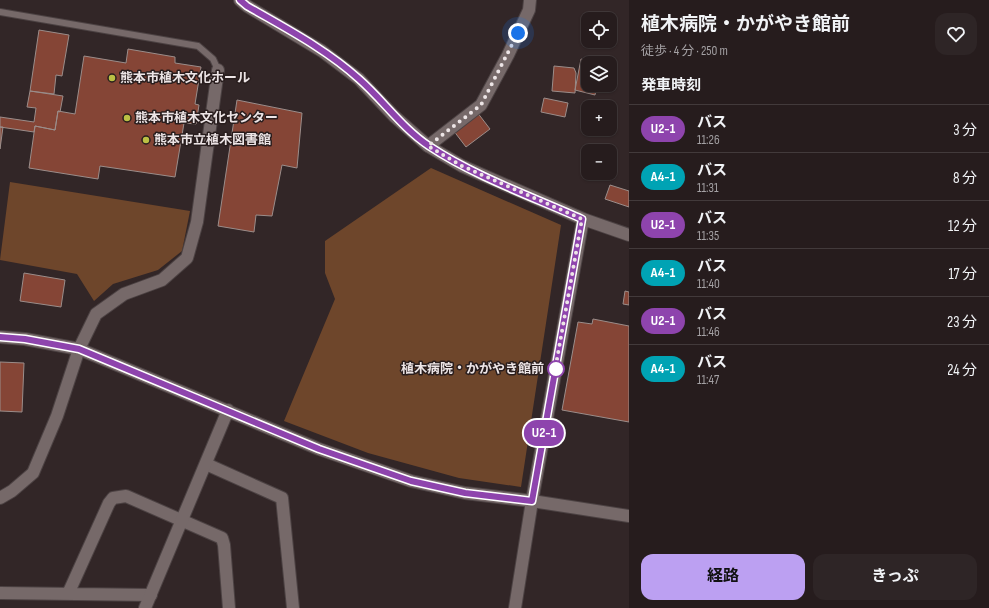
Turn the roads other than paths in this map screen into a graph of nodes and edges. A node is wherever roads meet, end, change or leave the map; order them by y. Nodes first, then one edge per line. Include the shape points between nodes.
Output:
1 (240, 0) edge
2 (530, 0) edge
3 (0, 12) edge
4 (218, 70) joint
5 (428, 146) junction
6 (582, 219) junction
7 (629, 235) edge
8 (0, 337) edge
9 (79, 349) junction
10 (228, 410) junction
11 (206, 464) junction
12 (0, 498) edge
13 (532, 501) junction
14 (629, 516) edge
15 (182, 520) junction
16 (0, 593) edge
17 (68, 594) junction
18 (150, 595) junction
19 (145, 608) edge
20 (229, 608) edge
21 (293, 608) edge
22 (515, 608) edge

1 - 5 street via 322,51 359,79 394,116
2 - 5 street via 529,10 481,105
3 - 4 lane via 198,46 213,59
4 - 9 street via 196,222 187,258 162,280 124,294 96,314
5 - 6 street via 462,166
6 - 7 street
6 - 13 street
8 - 9 street
9 - 10 street
9 - 12 street via 57,416 33,473
10 - 11 street
10 - 13 street via 319,449 411,481 465,493
11 - 15 street
11 - 21 street via 282,498
13 - 14 street
13 - 22 street
15 - 17 street via 126,496 113,498
15 - 18 street
15 - 20 street via 219,536 223,541
16 - 17 street
17 - 18 street
18 - 19 street

